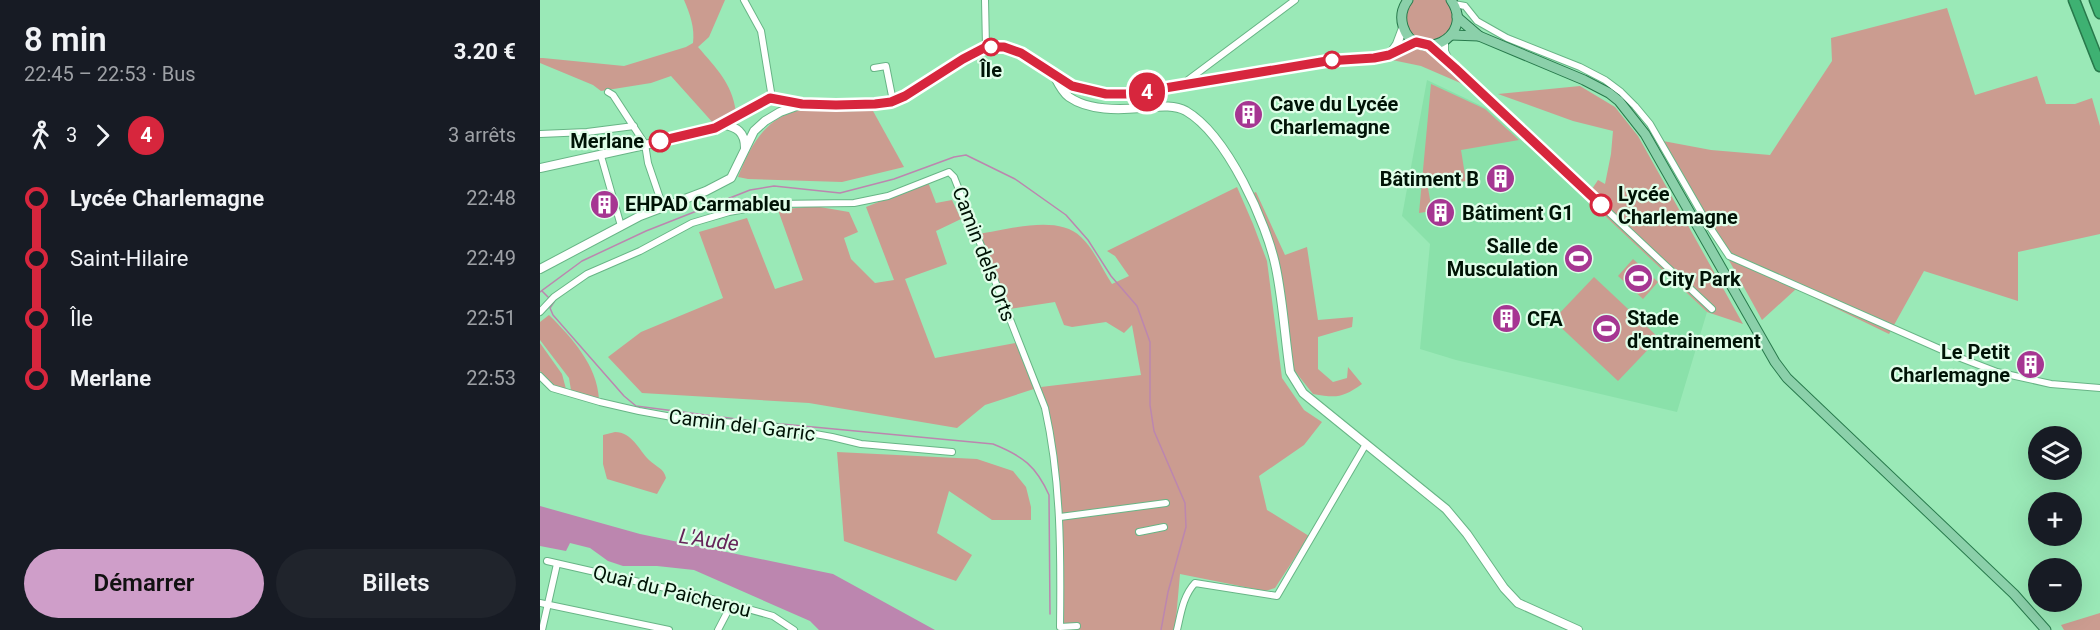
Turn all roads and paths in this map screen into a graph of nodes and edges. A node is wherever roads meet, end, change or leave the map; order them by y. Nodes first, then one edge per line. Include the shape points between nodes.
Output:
1 (744, 0) edge
2 (985, 0) edge
3 (1295, 0) edge
4 (2074, 0) edge
5 (2095, 0) edge
6 (1405, 2) edge
7 (1452, 2) edge
8 (2100, 13) edge
9 (1457, 16) junction
10 (1403, 28) junction
11 (1479, 36) junction
12 (1448, 38) junction
13 (1416, 42) junction
14 (1429, 45) junction
15 (986, 47) junction
16 (1389, 55) junction
17 (2100, 66) edge
18 (874, 68) dead end
19 (1455, 68) junction
20 (1053, 74) junction
21 (1185, 86) junction
22 (608, 92) dead end
23 (770, 98) junction
24 (893, 101) junction
25 (802, 104) junction
26 (790, 108) junction
27 (765, 121) junction
28 (722, 124) junction
29 (634, 126) junction
30 (540, 134) edge
31 (645, 144) junction
32 (745, 148) junction
33 (601, 156) junction
34 (540, 168) edge
35 (663, 207) junction
36 (621, 226) junction
37 (540, 269) edge
38 (1712, 309) dead end
39 (541, 311) edge
40 (540, 376) edge
41 (2100, 388) edge
42 (1366, 444) junction
43 (952, 452) dead end
44 (1166, 503) dead end
45 (1060, 517) junction
46 (1164, 527) dead end
47 (1139, 532) dead end
48 (547, 561) dead end
49 (557, 564) junction
50 (540, 603) edge
51 (548, 605) junction
52 (731, 605) junction
53 (1077, 627) dead end
54 (542, 630) edge
55 (669, 630) edge
56 (718, 630) edge
57 (794, 630) edge
58 (1177, 630) edge
59 (1578, 630) edge
60 (2046, 630) edge

1 - 23 street via 761,31
2 - 15 street
3 - 21 street
4 - 17 highway
5 - 8 highway
6 - 10 main road
7 - 9 main road
7 - 41 street via 1465,6 1477,21 1507,38 1580,67 1621,92 1650,124 1729,256 1997,372 2051,384
9 - 11 main road
9 - 12 main road
10 - 13 main road
10 - 16 main road
11 - 12 main road
11 - 60 main road via 1584,80 1619,101 1645,134 1787,378 2014,594
12 - 14 main road
12 - 19 street via 1447,56
13 - 14 main road
13 - 16 main road
14 - 19 street
15 - 20 main road via 1004,47 1021,53
15 - 24 main road
16 - 21 main road via 1327,61
18 - 24 street via 886,66
19 - 38 street
20 - 21 main road via 1072,86 1106,94
20 - 42 street via 1070,98 1087,105 1126,109 1173,107 1186,111 1208,129 1239,174 1268,240 1294,381 1303,393
22 - 29 street
23 - 25 main road
23 - 26 main road via 777,105
23 - 27 main road via 772,108
23 - 28 main road
24 - 25 main road
25 - 26 main road
26 - 27 main road
27 - 32 main road
28 - 31 main road via 708,131
28 - 32 main road via 741,131
29 - 30 street
29 - 31 street
31 - 33 main road
31 - 35 street
32 - 35 main road via 731,178
33 - 34 main road
33 - 36 street
35 - 36 main road
36 - 37 main road
39 - 45 street, Camin dels Orts via 587,274 692,223 773,204 854,202 888,196 949,172 1045,408
40 - 43 street, Camin del Garric via 552,388 639,411 683,419 765,425 861,444
42 - 58 street via 1277,596 1195,584 1189,590
42 - 59 street via 1446,509 1518,603
44 - 45 street
45 - 53 street, Camin dels Orts via 1060,627
46 - 47 street
48 - 49 street, Quai du Paicherou
49 - 51 street
49 - 52 street, Quai du Paicherou
50 - 51 street
51 - 54 street
51 - 55 street
52 - 56 street
52 - 57 street, Quai du Paicherou via 773,616

